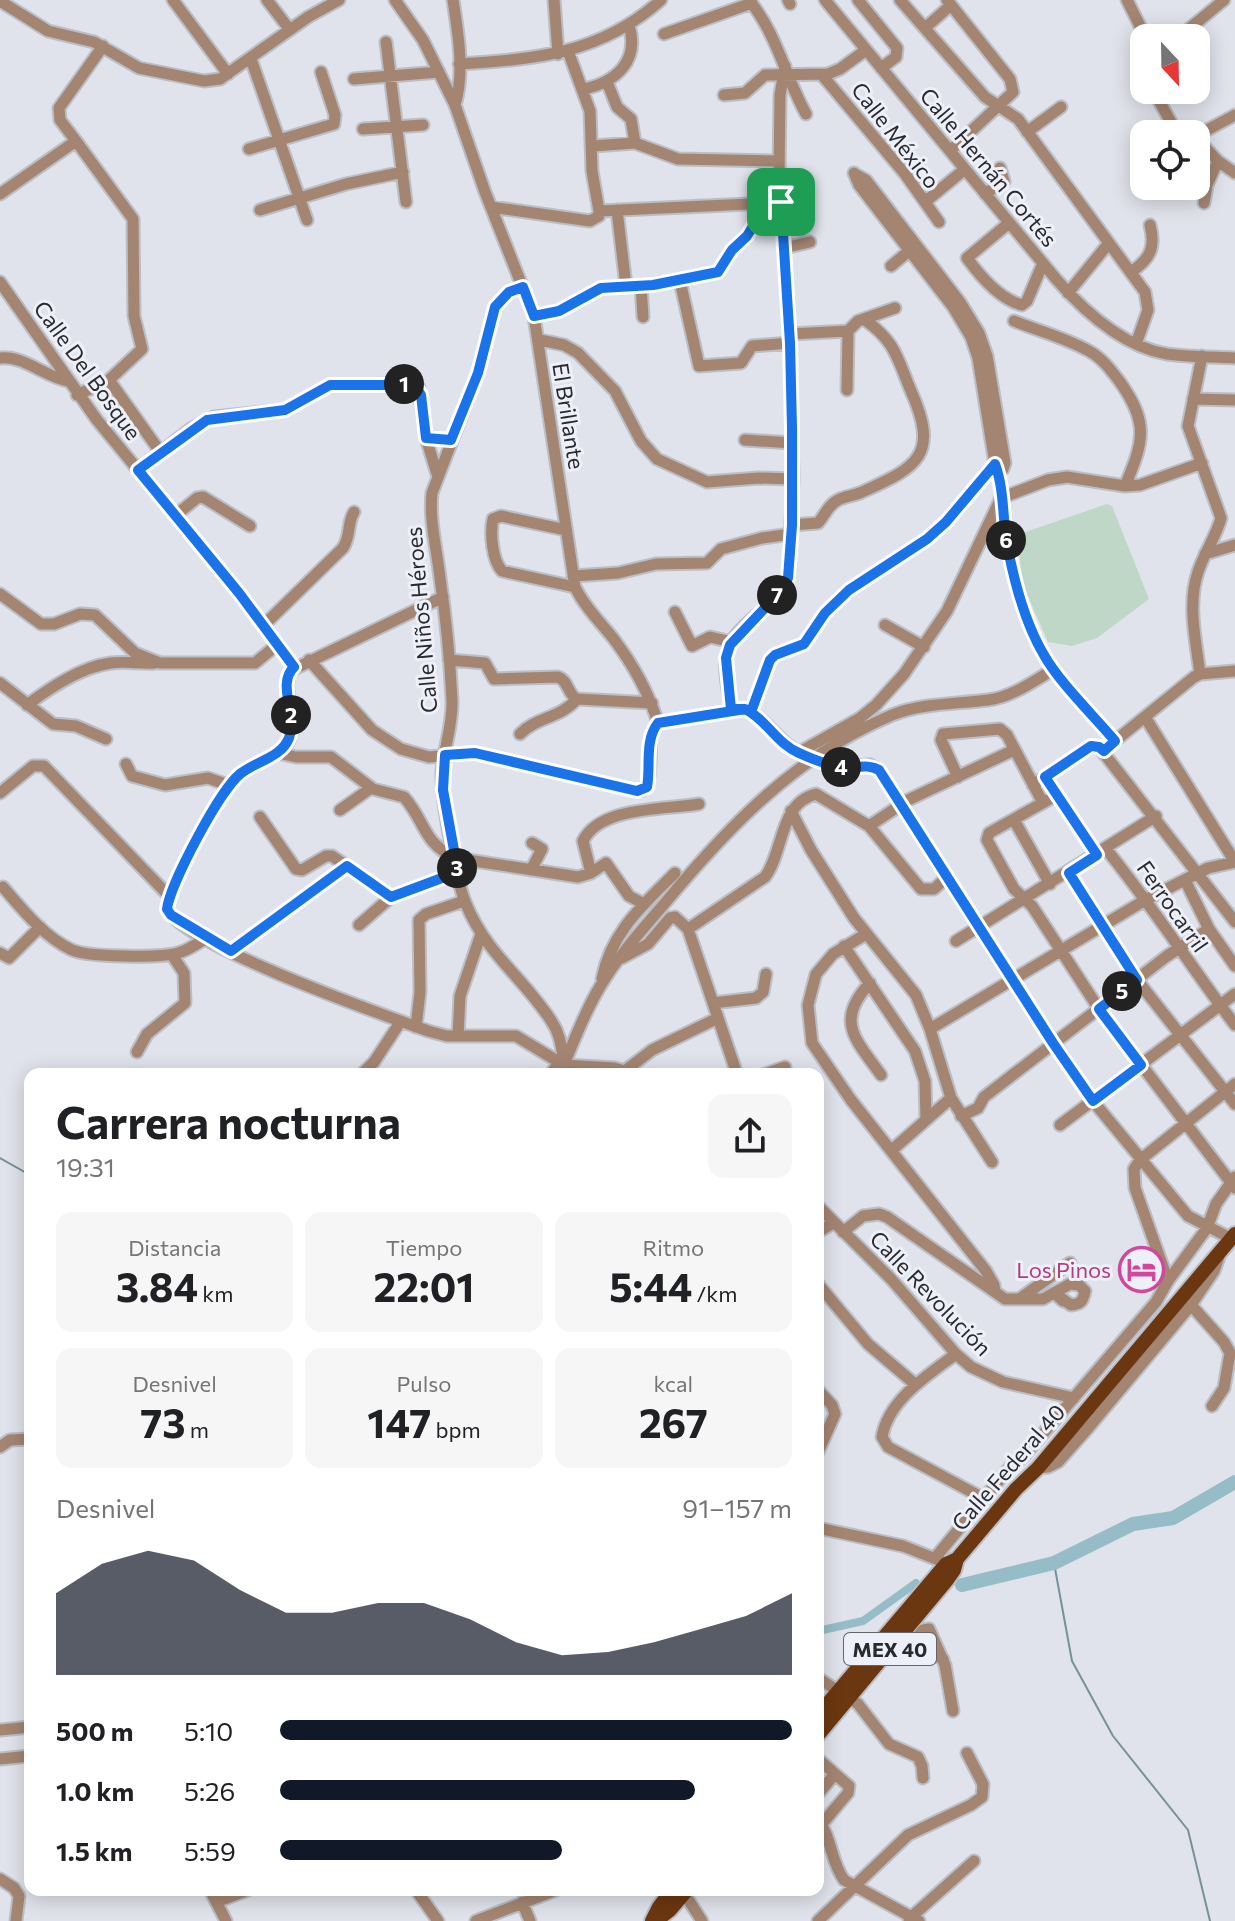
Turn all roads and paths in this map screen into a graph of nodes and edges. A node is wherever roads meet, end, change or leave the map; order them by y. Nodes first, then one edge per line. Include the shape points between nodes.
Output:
1 (173, 0) edge
2 (267, 0) edge
3 (339, 0) edge
4 (395, 0) edge
5 (453, 0) edge
6 (554, 0) edge
7 (661, 0) edge
8 (825, 0) edge
9 (858, 0) edge
10 (900, 0) edge
11 (1127, 0) edge
12 (1224, 0) edge
13 (0, 1) edge
14 (751, 2) edge
15 (949, 2) edge
16 (324, 3) edge
17 (1139, 24) edge
18 (1195, 24) edge
19 (629, 25) junction
20 (925, 28) junction
21 (290, 30) junction
22 (664, 34) dead end
23 (386, 42) dead end
24 (103, 46) junction
25 (866, 50) junction
26 (563, 52) junction
27 (251, 59) junction
28 (459, 64) junction
29 (881, 68) junction
30 (321, 72) dead end
31 (439, 72) junction
32 (785, 72) junction
33 (391, 75) junction
34 (822, 75) junction
35 (224, 77) junction
36 (354, 79) dead end
37 (607, 82) junction
38 (584, 89) junction
39 (724, 95) dead end
40 (455, 105) junction
41 (998, 106) junction
42 (1061, 107) dead end
43 (806, 114) dead end
44 (1235, 115) edge
45 (423, 125) dead end
46 (397, 127) junction
47 (363, 129) dead end
48 (1210, 129) edge
49 (1027, 132) junction
50 (280, 140) junction
51 (76, 141) junction
52 (635, 143) junction
53 (593, 146) junction
54 (249, 149) dead end
55 (950, 151) junction
56 (1210, 152) edge
57 (779, 161) junction
58 (1218, 161) junction
59 (1000, 168) dead end
60 (965, 169) junction
61 (403, 172) junction
62 (1235, 173) edge
63 (0, 194) edge
64 (985, 194) junction
65 (300, 197) junction
66 (924, 199) junction
67 (406, 202) dead end
68 (781, 202) junction
69 (767, 203) junction
70 (1204, 203) dead end
71 (491, 207) junction
72 (260, 210) dead end
73 (617, 210) junction
74 (599, 211) junction
75 (307, 220) dead end
76 (939, 222) dead end
77 (1009, 223) junction
78 (1150, 225) dead end
79 (810, 242) dead end
80 (1109, 243) junction
81 (912, 247) junction
82 (784, 248) junction
83 (1043, 263) junction
84 (891, 266) dead end
85 (1131, 272) junction
86 (680, 281) junction
87 (0, 282) edge
88 (641, 285) junction
89 (626, 286) junction
90 (523, 287) junction
91 (1068, 293) junction
92 (895, 308) dead end
93 (534, 316) junction
94 (643, 317) dead end
95 (865, 320) junction
96 (1014, 321) dead end
97 (848, 331) junction
98 (790, 338) junction
99 (540, 340) junction
100 (1136, 344) junction
101 (1202, 356) junction
102 (0, 358) edge
103 (1235, 358) edge
104 (109, 380) junction
105 (68, 381) junction
106 (847, 390) dead end
107 (77, 395) junction
108 (1193, 399) junction
109 (1235, 400) edge
110 (426, 438) junction
111 (451, 440) junction
112 (745, 440) dead end
113 (792, 443) junction
114 (161, 453) junction
115 (1000, 463) junction
116 (1202, 463) junction
117 (138, 470) junction
118 (437, 474) junction
119 (793, 479) junction
120 (1125, 486) junction
121 (1001, 498) junction
122 (354, 512) dead end
123 (176, 515) junction
124 (250, 526) dead end
125 (566, 530) junction
126 (792, 530) junction
127 (1235, 545) edge
128 (1205, 554) junction
129 (574, 581) junction
130 (0, 594) edge
131 (443, 597) junction
132 (675, 612) dead end
133 (264, 625) junction
134 (885, 625) dead end
135 (732, 642) junction
136 (278, 644) junction
137 (924, 647) junction
138 (309, 660) junction
139 (449, 660) junction
140 (160, 663) junction
141 (294, 667) junction
142 (1054, 669) junction
143 (1235, 671) edge
144 (1200, 674) junction
145 (0, 683) edge
146 (577, 699) junction
147 (652, 703) junction
148 (27, 705) junction
149 (731, 709) junction
150 (751, 712) junction
151 (1145, 717) junction
152 (658, 723) junction
153 (520, 734) dead end
154 (106, 739) dead end
155 (1115, 741) junction
156 (1014, 750) junction
157 (1104, 751) junction
158 (278, 753) junction
159 (801, 754) junction
160 (445, 755) junction
161 (126, 764) dead end
162 (958, 777) junction
163 (1045, 777) junction
164 (228, 785) junction
165 (1033, 785) junction
166 (371, 788) junction
167 (0, 793) edge
168 (1057, 795) junction
169 (1043, 803) junction
170 (699, 804) dead end
171 (900, 804) junction
172 (340, 810) dead end
173 (791, 811) junction
174 (1156, 816) junction
175 (260, 817) dead end
176 (1014, 820) junction
177 (869, 826) junction
178 (532, 843) dead end
179 (1101, 852) junction
180 (455, 858) junction
181 (1235, 862) edge
182 (347, 866) junction
183 (531, 870) junction
184 (458, 872) junction
185 (591, 873) junction
186 (675, 873) dead end
187 (1069, 873) junction
188 (1198, 873) junction
189 (946, 878) junction
190 (1185, 880) junction
191 (1050, 884) junction
192 (3, 887) dead end
193 (170, 897) junction
194 (391, 897) junction
195 (1024, 899) junction
196 (1147, 899) junction
197 (464, 901) junction
198 (644, 904) junction
199 (1235, 922) edge
200 (359, 925) dead end
201 (1102, 926) junction
202 (40, 927) junction
203 (978, 927) junction
204 (688, 929) junction
205 (1209, 929) junction
206 (481, 934) junction
207 (866, 934) junction
208 (206, 938) junction
209 (956, 941) dead end
210 (844, 946) junction
211 (1179, 948) junction
212 (1060, 950) junction
213 (231, 951) junction
214 (0, 953) edge
215 (172, 955) junction
216 (618, 960) junction
217 (1235, 966) edge
218 (766, 974) dead end
219 (1012, 980) junction
220 (1137, 980) junction
221 (601, 983) junction
222 (870, 983) junction
223 (1235, 994) edge
224 (713, 1003) junction
225 (1220, 1006) junction
226 (1099, 1009) junction
227 (718, 1018) junction
228 (401, 1021) junction
229 (1235, 1025) edge
230 (416, 1027) junction
231 (930, 1029) junction
232 (1181, 1035) junction
233 (458, 1036) junction
234 (1053, 1043) junction
235 (137, 1052) dead end
236 (1141, 1065) junction
237 (785, 1067) dead end
238 (368, 1068) edge
239 (560, 1068) edge
240 (564, 1068) edge
241 (565, 1068) edge
242 (634, 1068) edge
243 (735, 1068) edge
244 (782, 1068) edge
245 (881, 1075) dead end
246 (1230, 1088) edge
247 (951, 1098) junction
248 (1093, 1101) junction
249 (1235, 1104) edge
250 (961, 1116) junction
251 (926, 1119) junction
252 (1186, 1123) junction
253 (1060, 1125) dead end
254 (892, 1150) junction
255 (1140, 1160) junction
256 (992, 1162) dead end
257 (1233, 1182) edge
258 (824, 1213) edge
259 (833, 1223) junction
260 (824, 1228) edge
261 (1207, 1228) junction
262 (843, 1232) junction
263 (1229, 1240) edge
264 (1070, 1263) dead end
265 (1168, 1281) junction
266 (824, 1291) edge
267 (995, 1292) junction
268 (1058, 1297) junction
269 (1018, 1299) junction
270 (1191, 1305) junction
271 (956, 1354) junction
272 (916, 1385) junction
273 (824, 1397) edge
274 (1074, 1398) junction
275 (1212, 1406) dead end
276 (24, 1439) edge
277 (824, 1439) edge
278 (0, 1447) edge
279 (1023, 1457) junction
280 (1038, 1468) junction
281 (1016, 1489) junction
282 (983, 1498) junction
283 (824, 1529) edge
284 (948, 1563) junction
285 (905, 1642) junction
286 (943, 1659) junction
287 (824, 1682) edge
288 (844, 1694) junction
289 (824, 1710) edge
290 (953, 1711) dead end
291 (824, 1726) edge
292 (24, 1728) edge
293 (0, 1730) edge
294 (967, 1753) dead end
295 (24, 1757) edge
296 (0, 1759) edge
297 (824, 1764) edge
298 (835, 1774) junction
299 (923, 1778) dead end
300 (824, 1787) edge
301 (824, 1818) edge
302 (824, 1833) edge
303 (974, 1861) dead end
304 (0, 1879) edge
305 (853, 1886) junction
306 (213, 1896) edge
307 (232, 1896) edge
308 (420, 1896) edge
309 (539, 1896) edge
310 (678, 1896) edge
311 (684, 1896) edge
312 (216, 1902) junction
313 (522, 1902) junction
314 (912, 1920) edge
315 (16, 1921) edge
316 (226, 1921) edge
317 (438, 1921) edge
318 (476, 1921) edge
319 (530, 1921) edge
320 (654, 1921) edge
321 (702, 1921) edge
322 (818, 1921) edge

1 - 35 street
2 - 21 street
3 - 16 street
4 - 31 street, El Brillante
5 - 28 street
6 - 26 street
7 - 19 street
8 - 25 street, Calle Hernán Cortés
9 - 29 street via 897,52
10 - 20 street
11 - 17 street
12 - 18 street
13 - 24 street via 48,31
14 - 22 street
14 - 32 street
15 - 20 street
15 - 41 street via 1013,83 1013,92
16 - 21 street
19 - 26 street
19 - 37 street via 631,51
20 - 41 street
21 - 27 street
23 - 33 street
24 - 35 street via 147,70 204,81
24 - 51 street via 59,108 60,120
25 - 29 street, Calle Hernán Cortés
25 - 34 street, Calle México
26 - 28 street
26 - 38 street
27 - 35 street
27 - 50 street
28 - 40 street
29 - 55 street, Calle Hernán Cortés
30 - 50 street via 334,124
31 - 33 street
31 - 40 street, El Brillante
32 - 34 street
32 - 39 street via 765,75 745,93
32 - 43 street
32 - 57 street
33 - 36 street
33 - 46 street
34 - 66 street, Calle México
37 - 38 street
37 - 52 street via 617,107 628,114
38 - 53 street
40 - 71 street, El Brillante
41 - 49 street
41 - 55 street
42 - 49 street
44 - 48 street
45 - 46 street
46 - 47 street
46 - 61 street
49 - 80 street
50 - 54 street
50 - 65 street
51 - 63 street
51 - 104 street via 135,224 134,316 142,349
52 - 53 street
52 - 57 street via 678,159
53 - 74 street
55 - 60 street, Calle Hernán Cortés
56 - 58 street
57 - 68 street
58 - 62 street
58 - 70 street
59 - 64 street via 1004,181
60 - 64 street, Calle Hernán Cortés
60 - 66 street
61 - 65 street
61 - 67 street
64 - 77 street, Calle Hernán Cortés
65 - 72 street
65 - 75 street
66 - 76 street, Calle México
68 - 69 street
68 - 82 street
69 - 73 street
69 - 86 street via 723,268
71 - 74 street via 590,221
71 - 90 street, El Brillante
73 - 74 street
73 - 89 street
77 - 83 street, Calle Hernán Cortés
77 - 83 street via 967,258 988,283 1022,305
78 - 85 street via 1151,253
79 - 82 street
80 - 85 street
80 - 91 street
81 - 81 street via 866,180 854,173 859,185
81 - 84 street
81 - 115 street via 987,356
82 - 98 street
83 - 91 street, Calle Hernán Cortés
85 - 100 street via 1149,304
86 - 88 street
86 - 98 street via 699,366 741,363 752,346
87 - 105 street, Calle Del Bosque
88 - 89 street
88 - 94 street
89 - 93 street via 601,288 568,307
90 - 93 street, El Brillante
90 - 111 street via 509,292 495,307 478,373
91 - 100 street, Calle Hernán Cortés
92 - 95 street
93 - 99 street, El Brillante
95 - 97 street
95 - 126 street via 890,341 903,365 923,422 922,452 902,472 833,502 818,523
96 - 120 street via 1096,356 1133,400 1140,436
97 - 98 street
97 - 106 street
98 - 113 street
99 - 119 street via 578,353 615,391 641,441 657,459 707,482
99 - 125 street, El Brillante
100 - 101 street, Calle Hernán Cortés via 1166,354
101 - 103 street, Calle Hernán Cortés
101 - 108 street
102 - 105 street via 13,358
104 - 107 street
104 - 114 street
105 - 107 street, Calle Del Bosque
107 - 117 street, Calle Del Bosque
108 - 109 street
108 - 116 street via 1188,426
110 - 111 street
110 - 114 street via 415,385 339,383 285,410 207,420
110 - 118 street
111 - 118 street
112 - 113 street
113 - 119 street
114 - 117 street
115 - 121 street
115 - 150 street via 927,539 837,600 804,644 770,660
116 - 120 street
116 - 128 street via 1221,518
117 - 123 street, Calle Del Bosque
118 - 131 street, Calle Niños Héroes via 431,510
119 - 126 street
120 - 121 street via 1057,478
121 - 137 street via 952,602
121 - 142 street via 1023,605 1033,635
122 - 133 street via 343,548
123 - 124 street via 203,497
123 - 133 street, Calle Del Bosque
125 - 129 street, El Brillante
125 - 129 street via 501,516 491,526 498,568
126 - 129 street via 721,549 707,563 656,564
126 - 135 street via 785,585
127 - 128 street
128 - 144 street via 1193,598
129 - 147 street, El Brillante
130 - 140 street via 41,624 95,615 124,645
131 - 138 street
131 - 139 street, Calle Niños Héroes
132 - 135 street via 692,646 710,637
133 - 136 street, Calle Del Bosque
134 - 137 street
135 - 149 street via 726,658
136 - 140 street via 255,663
136 - 141 street, Calle Del Bosque
137 - 159 street via 876,705
138 - 141 street
138 - 160 street via 383,739 420,756
139 - 146 street via 485,663 494,679 558,677
139 - 160 street, Calle Niños Héroes via 452,718
140 - 148 street via 100,666 57,684
141 - 158 street via 287,683 291,732
142 - 155 street
142 - 216 street via 991,700 897,713 786,776 728,829
143 - 144 street
144 - 151 street
145 - 148 street
146 - 147 street
146 - 153 street via 569,709
147 - 152 street, El Brillante
148 - 154 street via 58,726 76,726
149 - 150 street
149 - 152 street
150 - 159 street
151 - 155 street
151 - 181 street
152 - 160 street via 652,732 648,783 637,791 475,753
155 - 157 street
156 - 162 street
156 - 162 street via 1004,731 995,728 947,733 941,737
156 - 165 street
157 - 163 street via 1091,746
157 - 174 street
158 - 164 street
158 - 166 street via 331,757
159 - 171 street, bridge via 840,767 870,765 879,770
160 - 180 street, Calle Niños Héroes via 443,790
161 - 164 street via 132,776 165,785 208,778
162 - 171 street
163 - 165 street
163 - 168 street, Ferrocarril
164 - 193 street
165 - 169 street
166 - 172 street
166 - 180 street via 404,797 432,843
167 - 193 street via 33,766 44,766
168 - 169 street
168 - 179 street, Ferrocarril
169 - 176 street
170 - 185 street via 609,818 585,837
171 - 177 street
171 - 189 street
173 - 177 street via 816,794
173 - 204 street via 765,877
173 - 207 street
174 - 179 street
174 - 188 street
175 - 182 street via 296,869 326,856
176 - 191 street
176 - 195 street via 989,833 987,840
177 - 189 street via 917,885 928,890
178 - 183 street via 542,849
179 - 187 street
179 - 196 street, Ferrocarril
180 - 183 street
180 - 184 street, Calle Niños Héroes
181 - 188 street
182 - 194 street
182 - 213 street
183 - 185 street via 578,877
184 - 194 street
184 - 197 street, Calle Niños Héroes
185 - 198 street via 607,863 629,896
186 - 198 street
187 - 191 street
187 - 201 street
188 - 190 street
188 - 199 street
189 - 203 street
190 - 196 street
190 - 205 street
191 - 195 street
192 - 202 street
193 - 208 street via 169,913
194 - 200 street
195 - 203 street
195 - 212 street
196 - 201 street
196 - 211 street, Ferrocarril
197 - 206 street, Calle Niños Héroes
197 - 230 street via 419,920
198 - 221 street via 617,937
201 - 212 street
201 - 220 street
202 - 214 street via 9,958
202 - 215 street via 77,952
203 - 209 street
203 - 219 street
204 - 216 street via 670,918 648,944
204 - 224 street
205 - 211 street
205 - 217 street
206 - 233 street via 460,996
206 - 240 street, Calle Niños Héroes via 552,1021
207 - 210 street
207 - 231 street via 905,979
208 - 213 street
208 - 215 street
210 - 222 street
210 - 254 street via 816,974 808,1005 810,1034 829,1070
211 - 220 street
211 - 225 street, Ferrocarril
212 - 219 street
212 - 226 street
213 - 228 street
215 - 235 street via 184,973 185,1003 153,1028
216 - 221 street
218 - 224 street via 760,996
219 - 231 street
219 - 234 street
220 - 226 street
220 - 232 street
221 - 241 street
222 - 245 street via 853,1004 851,1029
222 - 251 street via 920,1060
223 - 225 street
224 - 227 street
225 - 229 street, Ferrocarril
225 - 232 street
226 - 234 street
226 - 236 street
227 - 242 street via 652,1050
227 - 243 street
228 - 230 street
228 - 238 street
230 - 233 street
231 - 247 street
232 - 236 street
232 - 246 street
233 - 239 street via 516,1036
234 - 248 street
234 - 250 street via 984,1097 978,1108
236 - 248 street
236 - 252 street
237 - 244 street
246 - 249 street
246 - 252 street
247 - 250 street
247 - 251 street
248 - 253 street
248 - 255 street
250 - 256 street
251 - 254 street
252 - 255 street
252 - 257 street
254 - 267 street via 986,1271
255 - 261 street via 1188,1216
255 - 265 street via 1134,1169 1135,1188
257 - 261 street
258 - 259 street, Calle Revolución
259 - 260 street
259 - 262 street, Calle Revolución
261 - 263 street
261 - 265 street
262 - 267 street via 863,1216 887,1217
262 - 271 street, Calle Revolución
263 - 270 street
263 - 280 main road, Calle Federal 40 / MEX 40
264 - 269 street
265 - 274 street
266 - 272 street via 868,1344
267 - 269 street
268 - 268 street via 1061,1287 1079,1285 1085,1291 1082,1307
268 - 269 street
270 - 275 street via 1230,1353 1224,1388
270 - 280 street via 1058,1462
271 - 272 street
271 - 274 street, Calle Revolución via 990,1378
272 - 282 street via 885,1425 884,1443
273 - 277 street via 834,1409
274 - 279 street
276 - 278 street
279 - 281 street
279 - 282 street
280 - 281 main road, Calle Federal 40 / MEX 40
281 - 284 main road, Calle Federal 40 / MEX 40
282 - 284 street
283 - 284 street via 892,1543
284 - 285 main road, Calle Federal 40 / MEX 40
284 - 288 main road, Calle Federal 40 / MEX 40
285 - 286 street
285 - 286 street via 927,1628
285 - 288 main road, Calle Federal 40 / MEX 40
286 - 290 street
287 - 288 street
288 - 289 main road, Calle Federal 40 / MEX 40
288 - 291 main road, Calle Federal 40 / MEX 40
288 - 299 street via 865,1711 889,1744 918,1757
292 - 293 street
294 - 305 street via 983,1784 982,1797 908,1835
295 - 296 street
297 - 298 street
298 - 300 street
298 - 301 street via 849,1790
302 - 305 street via 840,1875
303 - 314 street
304 - 315 street via 19,1896
305 - 314 street
305 - 322 street
306 - 312 street
307 - 312 street
308 - 317 street
309 - 313 street
310 - 320 main road
311 - 321 street
312 - 316 street
313 - 318 street
313 - 319 street

